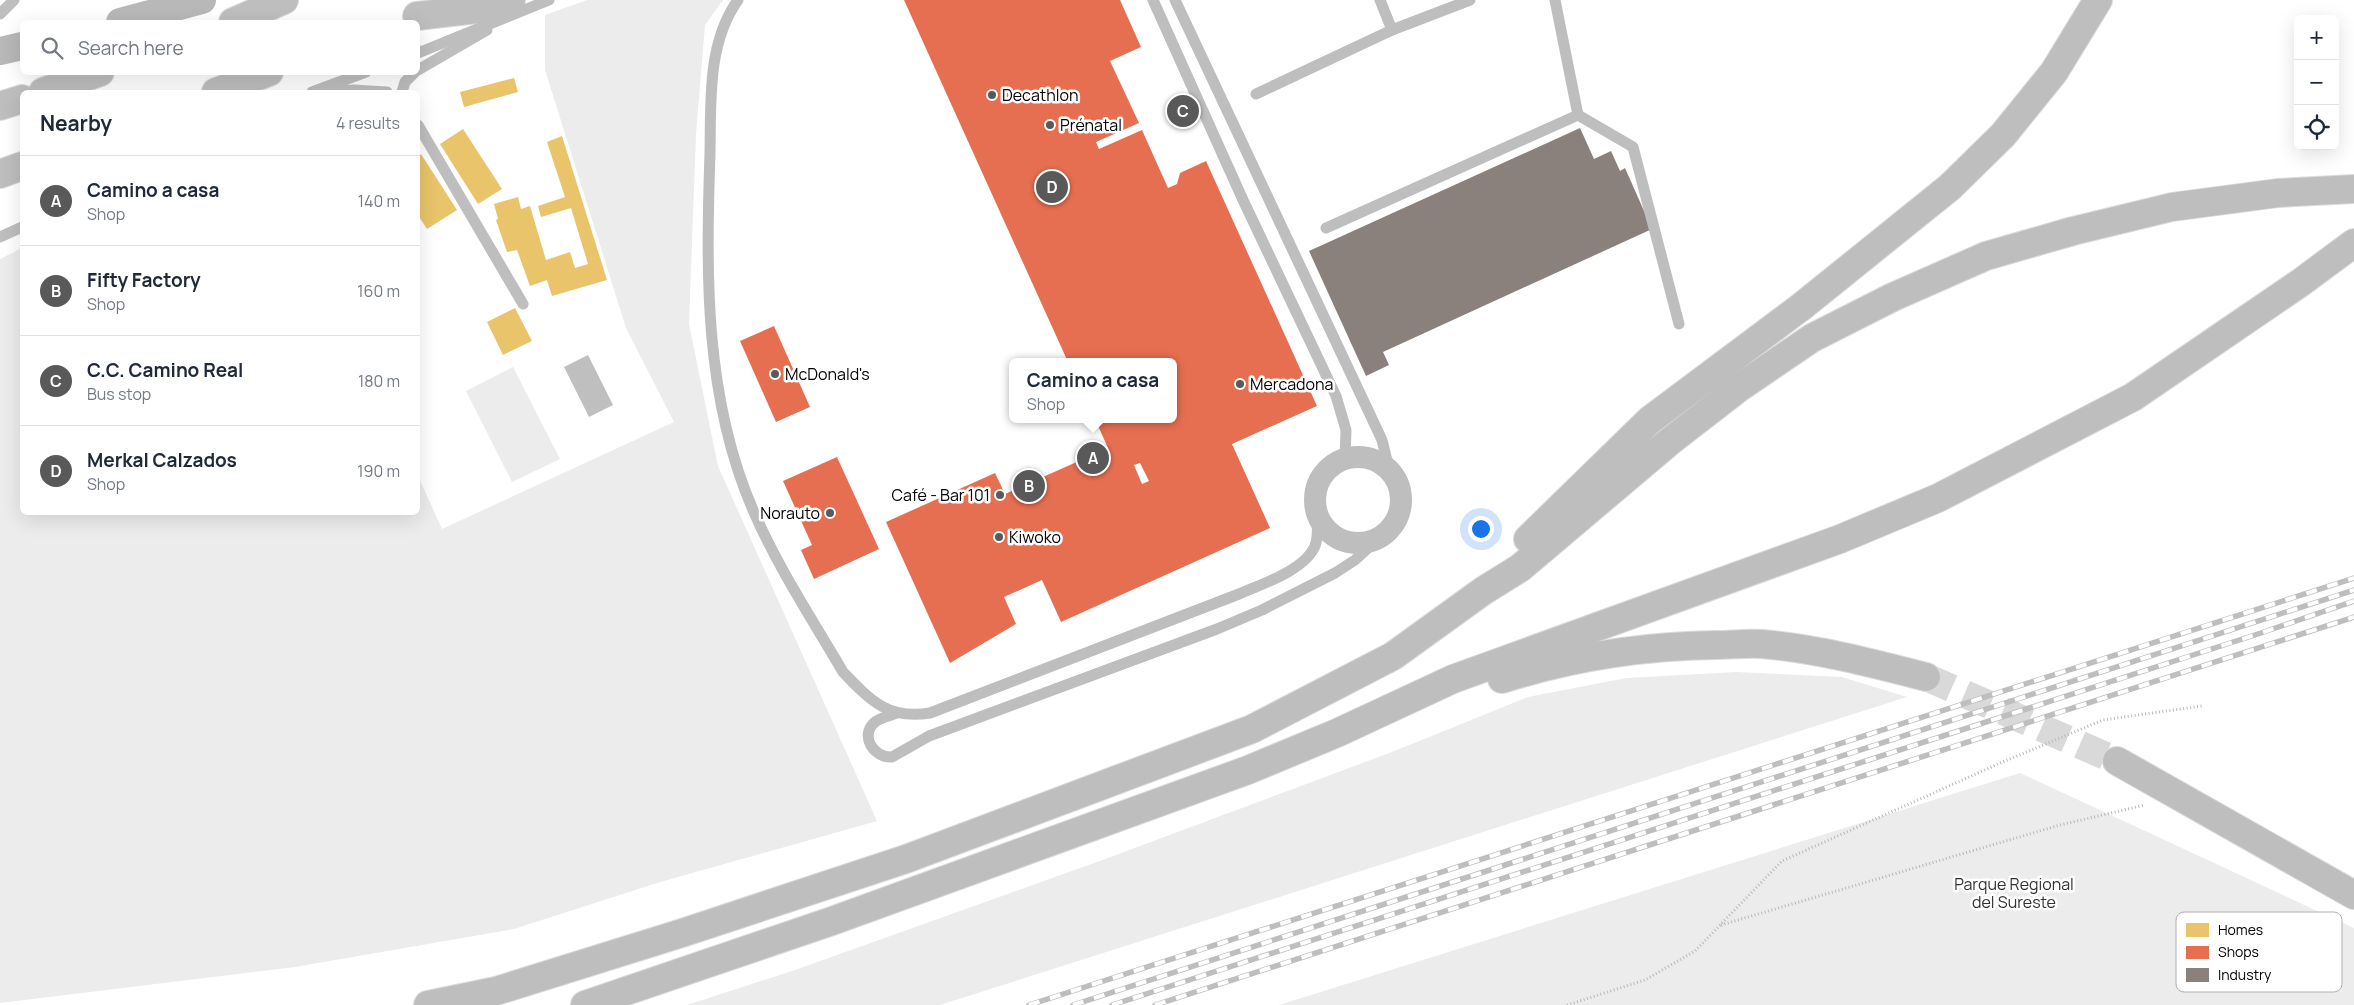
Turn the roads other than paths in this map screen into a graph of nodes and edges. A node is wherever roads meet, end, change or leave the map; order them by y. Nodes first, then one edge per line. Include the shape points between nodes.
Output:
1 (14, 0) edge
2 (202, 0) edge
3 (284, 0) edge
4 (455, 0) edge
5 (548, 0) edge
6 (738, 0) edge
7 (1153, 0) edge
8 (1175, 0) edge
9 (1380, 0) edge
10 (1470, 0) edge
11 (1555, 0) edge
12 (2098, 0) edge
13 (511, 8) edge
14 (0, 14) edge
15 (409, 19) edge
16 (127, 20) edge
17 (239, 20) edge
18 (1392, 30) junction
19 (20, 46) edge
20 (0, 51) edge
21 (420, 52) edge
22 (420, 69) edge
23 (91, 75) edge
24 (261, 75) edge
25 (358, 75) edge
26 (412, 75) edge
27 (49, 90) edge
28 (221, 90) edge
29 (317, 90) edge
30 (402, 90) edge
31 (1256, 94) dead end
32 (20, 100) edge
33 (0, 106) edge
34 (1578, 115) junction
35 (420, 128) edge
36 (20, 167) edge
37 (0, 174) edge
38 (2354, 189) edge
39 (20, 226) edge
40 (20, 227) edge
41 (0, 228) edge
42 (1326, 228) dead end
43 (0, 237) edge
44 (2354, 244) edge
45 (523, 304) dead end
46 (1679, 324) dead end
47 (1345, 458) junction
48 (1389, 469) junction
49 (1317, 514) junction
50 (1380, 537) junction
51 (1482, 590) junction
52 (1926, 678) tunnel mouth
53 (897, 713) junction
54 (1337, 733) junction
55 (2117, 761) tunnel mouth
56 (2354, 895) edge
57 (428, 1005) edge
58 (585, 1005) edge

1 - 14 lane
2 - 16 main road
3 - 17 highway
4 - 15 highway
5 - 13 lane
6 - 53 lane via 728,13 719,38 711,115 708,281 711,343 720,401 753,510 801,600 843,672 881,708
7 - 47 lane via 1336,396 1346,430
8 - 48 lane via 1382,440
9 - 18 lane
10 - 18 lane
11 - 34 lane
12 - 51 highway via 2054,72 2003,135 1950,186 1801,308 1650,420 1512,555
13 - 15 highway via 486,8
13 - 21 lane
13 - 22 lane
18 - 31 lane
19 - 20 main road
23 - 27 highway
24 - 28 highway
25 - 29 lane
26 - 30 lane via 404,82
32 - 33 highway
34 - 42 lane
34 - 46 lane via 1633,147
35 - 45 lane
36 - 37 highway
38 - 51 highway via 2278,193 2172,207 1986,256 1893,297 1812,338 1740,387 1669,442 1520,568
39 - 41 lane
40 - 43 lane
44 - 54 highway via 2133,397 1938,498 1840,539 1453,679
47 - 48 street via 1361,456 1376,460
47 - 49 street via 1323,474 1317,487
48 - 50 street via 1399,486 1402,506 1394,524
49 - 50 street via 1325,527 1344,540 1366,543
49 - 53 lane via 1316,539 1310,554 1278,577 930,713 912,716
50 - 53 lane via 1355,560 1262,610 929,736 898,754 885,757 872,748 868,736 880,718
51 - 57 highway via 1393,656 1252,729 906,859 496,990
52 - 54 highway via 1849,657 1761,644 1686,645 1622,651 1536,668
54 - 58 highway via 1248,770 832,921
55 - 56 highway

